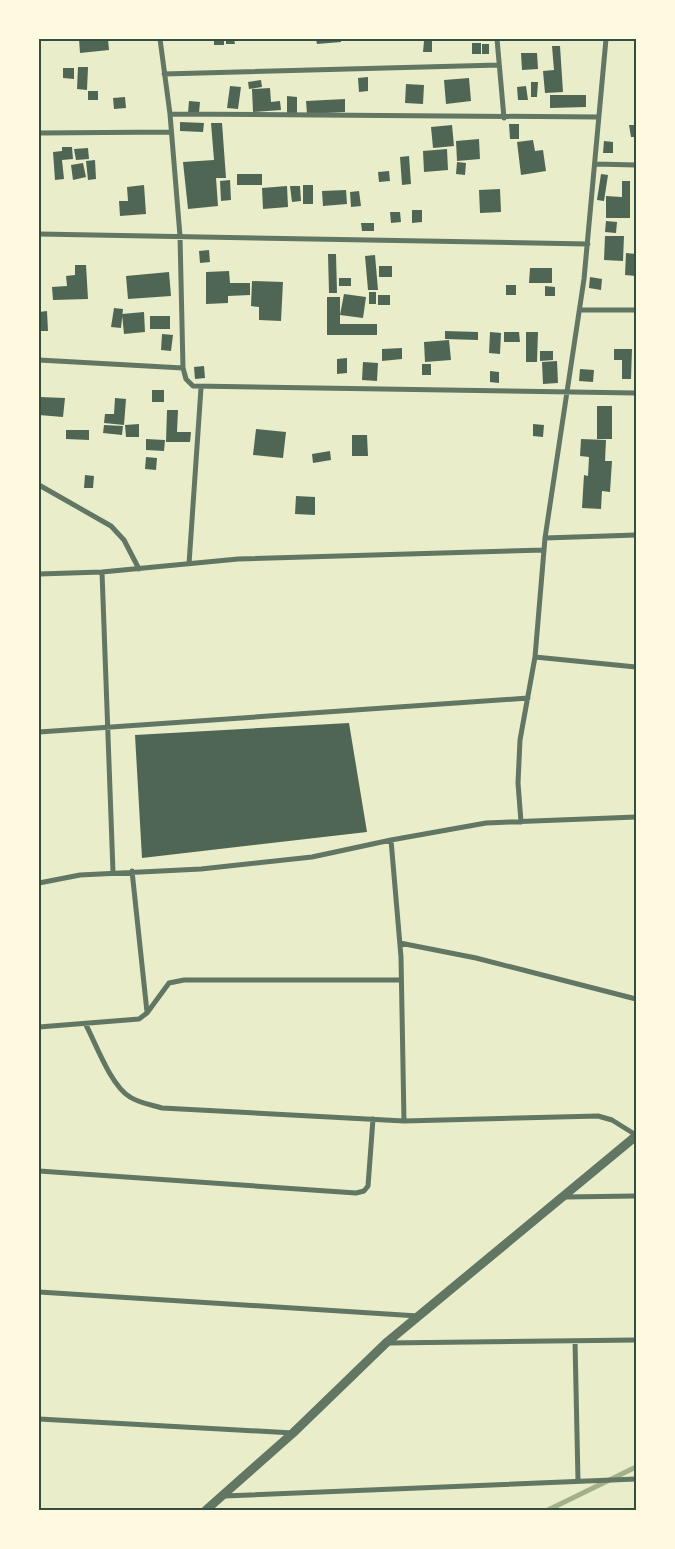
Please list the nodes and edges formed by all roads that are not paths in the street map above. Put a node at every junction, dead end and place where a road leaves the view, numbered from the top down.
1 (160, 39) edge
2 (496, 39) edge
3 (606, 39) edge
4 (499, 65) junction
5 (164, 74) junction
6 (170, 114) junction
7 (599, 117) junction
8 (504, 118) junction
9 (170, 132) junction
10 (39, 133) edge
11 (595, 164) junction
12 (636, 165) edge
13 (39, 234) edge
14 (180, 236) junction
15 (588, 244) junction
16 (580, 310) junction
17 (636, 310) edge
18 (39, 360) edge
19 (182, 368) junction
20 (201, 388) junction
21 (568, 394) junction
22 (636, 394) edge
23 (39, 486) edge
24 (636, 535) edge
25 (545, 538) junction
26 (544, 550) junction
27 (189, 564) junction
28 (139, 568) junction
29 (102, 572) junction
30 (39, 574) edge
31 (535, 657) junction
32 (636, 667) edge
33 (528, 698) junction
34 (108, 727) junction
35 (39, 732) edge
36 (636, 818) edge
37 (521, 822) junction
38 (391, 840) junction
39 (132, 871) junction
40 (113, 872) junction
41 (39, 883) edge
42 (400, 943) junction
43 (401, 980) junction
44 (636, 999) edge
45 (147, 1013) junction
46 (86, 1024) junction
47 (39, 1027) edge
48 (373, 1119) junction
49 (404, 1121) junction
50 (636, 1136) edge
51 (39, 1171) edge
52 (636, 1196) edge
53 (562, 1197) junction
54 (39, 1292) edge
55 (419, 1316) junction
56 (636, 1340) edge
57 (575, 1341) junction
58 (386, 1343) junction
59 (39, 1419) edge
60 (293, 1433) junction
61 (636, 1479) edge
62 (578, 1482) junction
63 (224, 1496) junction
64 (206, 1510) edge

1 - 5 street
2 - 4 street
3 - 7 street
4 - 5 street
4 - 8 street
5 - 6 street
6 - 8 street
6 - 9 street
7 - 8 street
7 - 11 street
9 - 10 street
9 - 14 street
11 - 12 street
11 - 15 street
13 - 14 street
14 - 15 street
14 - 19 street
15 - 16 street
16 - 17 street
16 - 21 street
18 - 19 street
19 - 20 street
20 - 21 street
20 - 27 street
21 - 22 street
21 - 25 street
23 - 28 street
24 - 25 street
25 - 26 street
26 - 27 street
26 - 31 street
27 - 28 street
28 - 29 street
29 - 30 street
29 - 34 street
31 - 32 street
31 - 33 street
33 - 34 street
33 - 37 street
34 - 35 street
34 - 40 street
36 - 37 street
37 - 38 street
38 - 39 street
38 - 42 street
39 - 40 street
39 - 45 street
40 - 41 street
42 - 43 street
42 - 44 street
43 - 45 street
43 - 49 street
45 - 46 street
46 - 47 street
46 - 48 street
48 - 49 street
48 - 51 street
49 - 50 street
50 - 53 street
52 - 53 street
53 - 55 street
54 - 55 street
55 - 58 street
56 - 57 street
57 - 58 street
57 - 62 street
58 - 60 street
59 - 60 street
60 - 63 street
61 - 62 street
62 - 63 street
63 - 64 street

